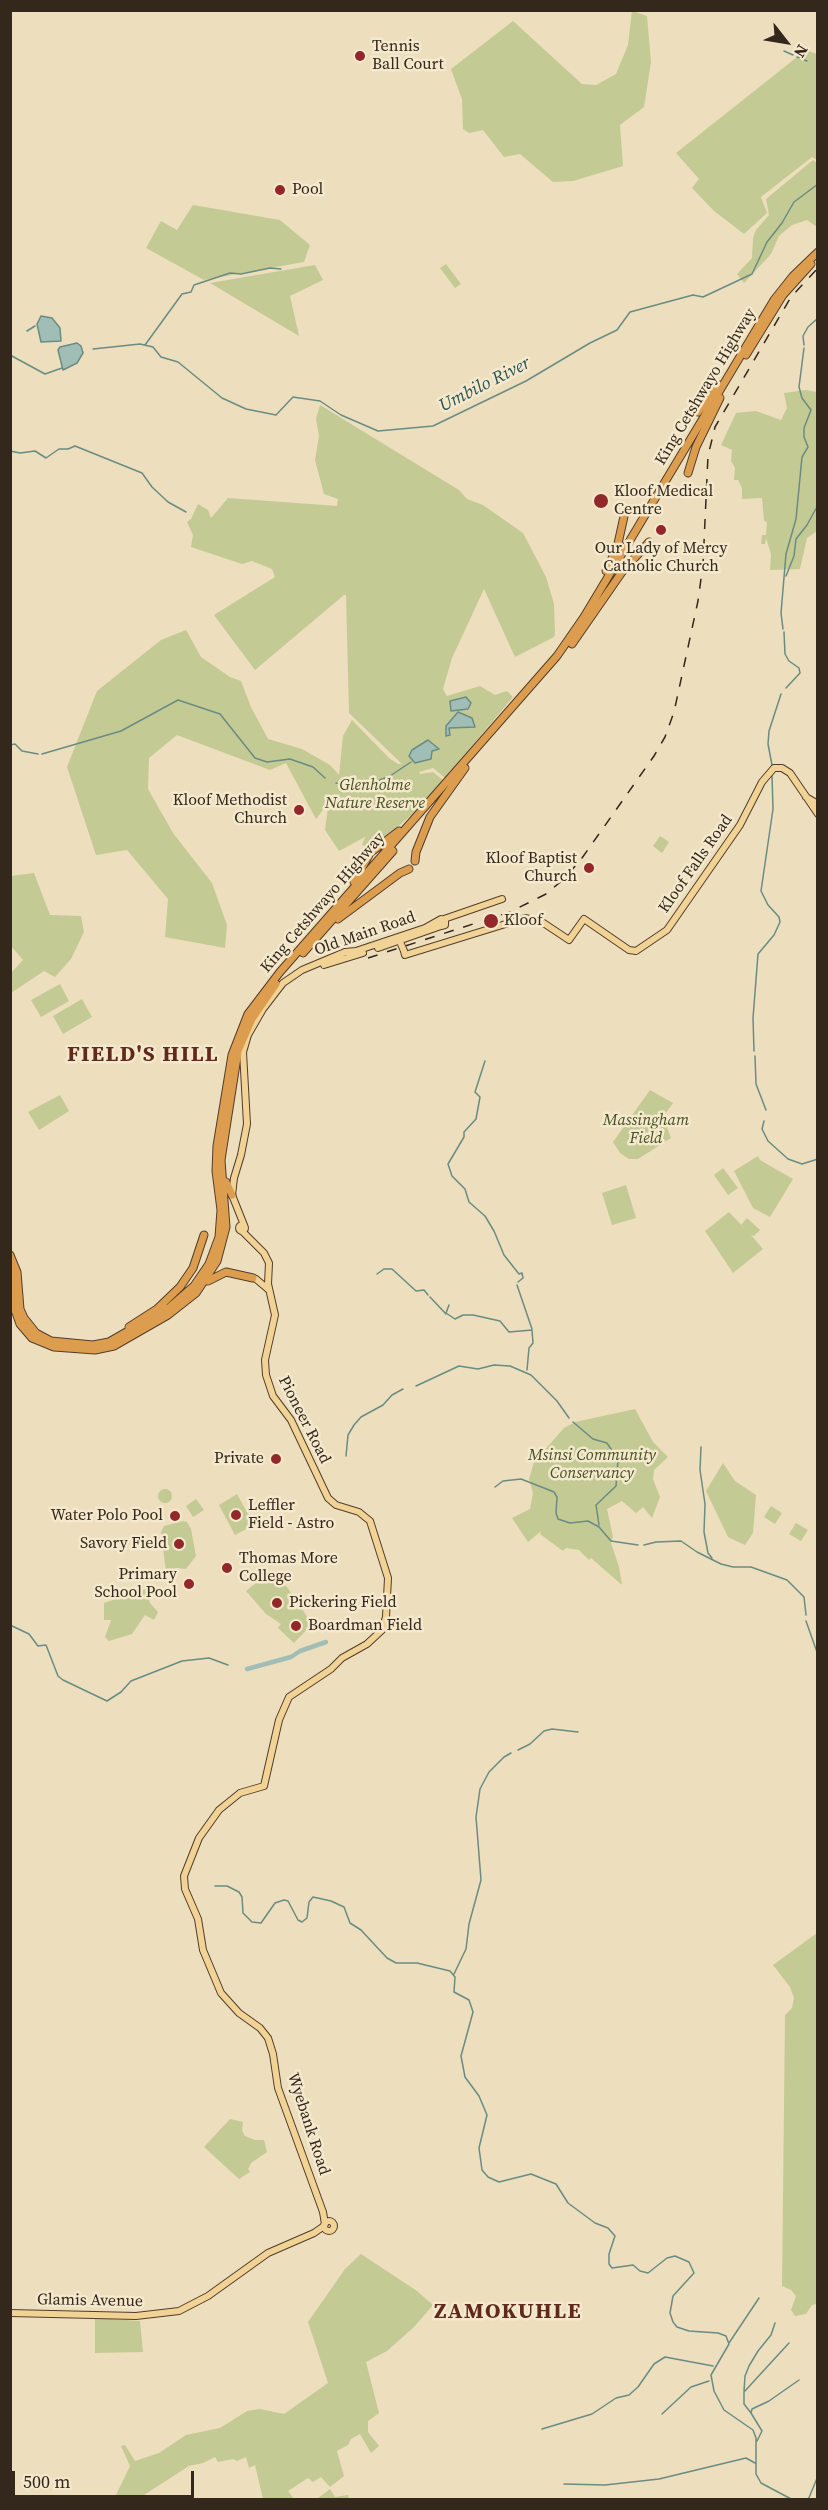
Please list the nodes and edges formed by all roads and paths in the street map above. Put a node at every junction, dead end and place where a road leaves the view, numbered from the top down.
1 (818, 252) edge
2 (818, 258) edge
3 (747, 345) junction
4 (720, 398) junction
5 (698, 412) dead end
6 (688, 473) dead end
7 (625, 512) dead end
8 (649, 542) dead end
9 (593, 601) junction
10 (572, 644) junction
11 (465, 768) junction
12 (805, 797) junction
13 (431, 800) junction
14 (818, 804) edge
15 (818, 814) edge
16 (415, 861) dead end
17 (410, 868) dead end
18 (503, 901) dead end
19 (330, 915) junction
20 (442, 922) junction
21 (322, 932) junction
22 (403, 946) junction
23 (338, 957) junction
24 (223, 1141) junction
25 (223, 1162) junction
26 (234, 1178) junction
27 (225, 1179) junction
28 (232, 1195) junction
29 (226, 1227) junction
30 (204, 1235) dead end
31 (10, 1256) edge
32 (10, 1270) edge
33 (269, 1272) junction
34 (254, 1279) junction
35 (268, 1281) junction
36 (201, 1287) junction
37 (269, 1291) junction
38 (86, 1344) junction
39 (265, 1784) joint
40 (326, 2225) joint
41 (10, 2312) edge

1 - 3 highway, King Cetshwayo Highway
2 - 4 highway, King Cetshwayo Highway
3 - 5 highway
3 - 9 highway, King Cetshwayo Highway
4 - 6 highway
4 - 10 highway, King Cetshwayo Highway
7 - 9 highway
8 - 10 highway
9 - 13 highway, King Cetshwayo Highway
10 - 11 highway, King Cetshwayo Highway
11 - 16 highway
11 - 21 highway, King Cetshwayo Highway
12 - 14 main road, Kloof Falls Road
12 - 15 main road, Kloof Falls Road
12 - 22 main road, Kloof Falls Road
13 - 19 highway, King Cetshwayo Highway
13 - 19 highway
17 - 21 highway
18 - 20 main road, Old Main Road
19 - 38 highway, King Cetshwayo Highway
20 - 22 main road, Old Main Road
20 - 23 main road, Old Main Road
21 - 24 highway, King Cetshwayo Highway
22 - 23 main road, Old Main Road
23 - 26 main road, Old Main Road
24 - 25 highway, King Cetshwayo Highway
24 - 29 highway, King Cetshwayo Highway
25 - 27 highway
25 - 29 highway, King Cetshwayo Highway
26 - 27 highway
26 - 28 main road, Old Main Road
27 - 28 highway
28 - 33 main road, Old Main Road
29 - 36 highway, King Cetshwayo Highway
30 - 38 highway
31 - 38 highway, King Cetshwayo Highway
32 - 36 highway, King Cetshwayo Highway
33 - 34 main road
33 - 35 main road, Pioneer Road
34 - 35 main road
34 - 36 highway
34 - 37 main road
35 - 37 main road, Pioneer Road
37 - 39 main road, Pioneer Road
39 - 40 main road, Wyebank Road
40 - 41 main road, Glamis Avenue

